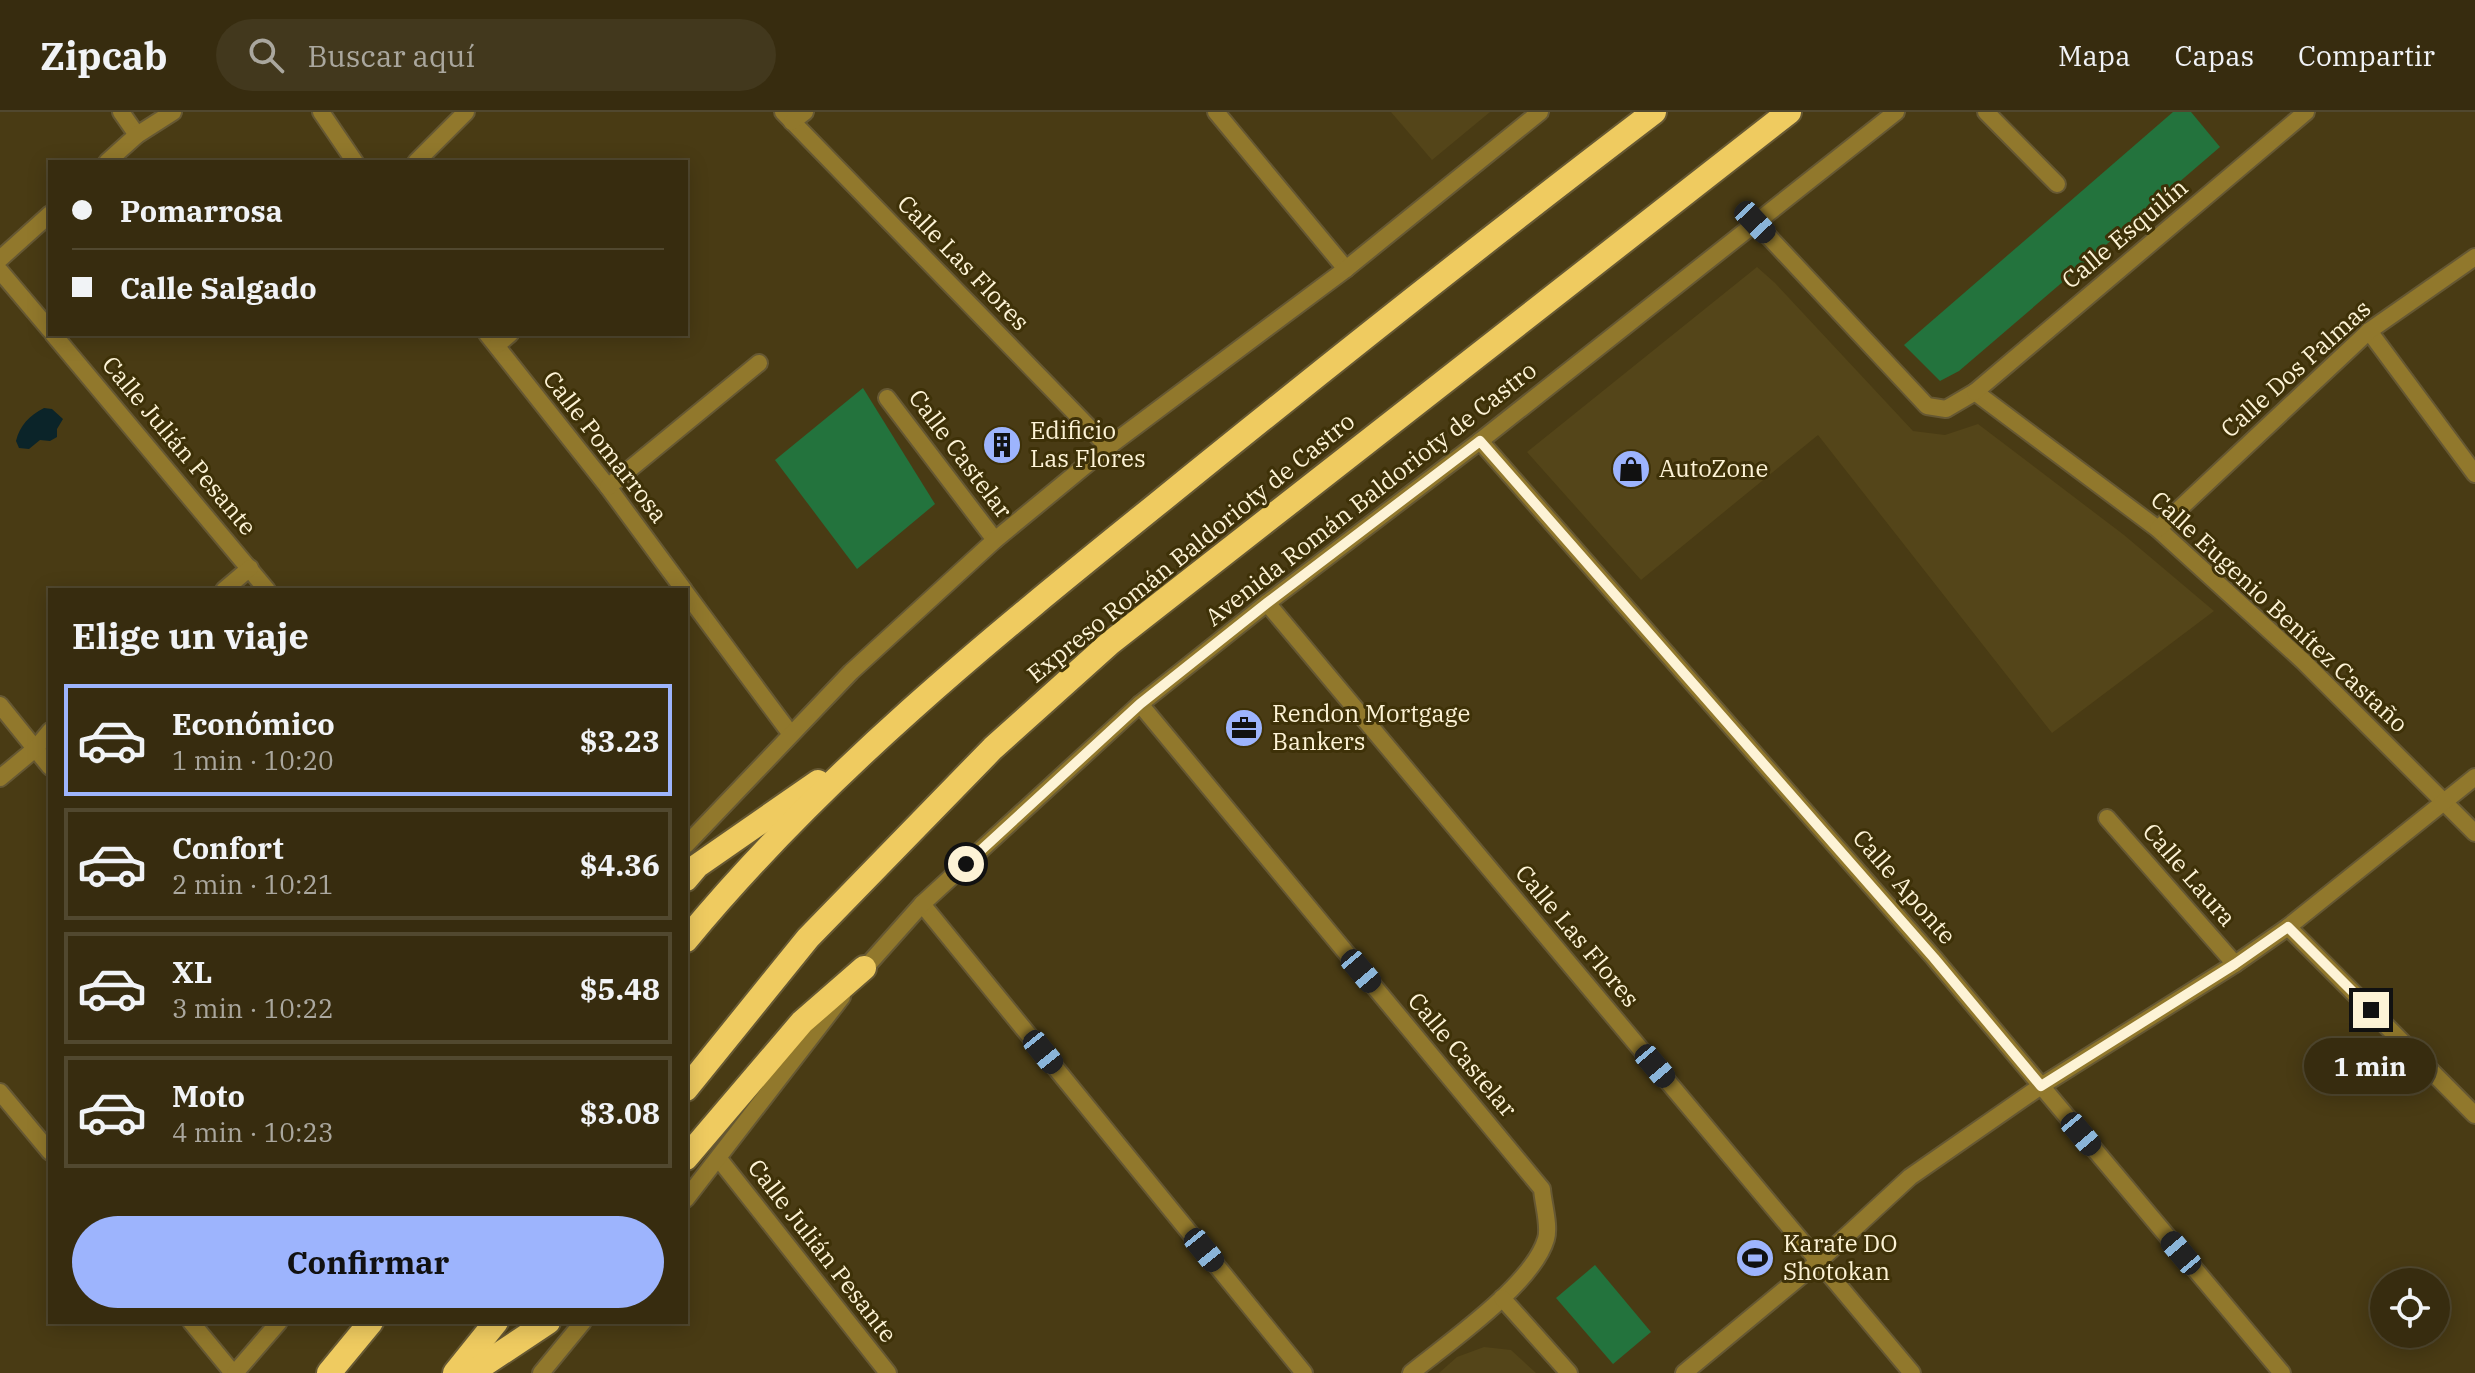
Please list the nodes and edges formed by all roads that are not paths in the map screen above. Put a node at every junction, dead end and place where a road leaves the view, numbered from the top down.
1 (121, 112) edge
2 (173, 112) edge
3 (321, 112) edge
4 (466, 112) edge
5 (1216, 112) edge
6 (1540, 112) edge
7 (1646, 112) edge
8 (1654, 112) edge
9 (1789, 112) edge
10 (1896, 112) edge
11 (1986, 112) edge
12 (2306, 112) edge
13 (793, 115) edge
14 (137, 135) junction
15 (1615, 142) junction
16 (109, 160) edge
17 (354, 160) edge
18 (418, 160) edge
19 (2057, 184) dead end
20 (48, 216) edge
21 (1755, 222) junction
22 (2475, 257) edge
23 (0, 259) edge
24 (1346, 269) junction
25 (0, 271) edge
26 (48, 327) edge
27 (2369, 331) junction
28 (55, 336) edge
29 (498, 338) edge
30 (759, 363) dead end
31 (1975, 392) junction
32 (887, 398) dead end
33 (1480, 441) junction
34 (1108, 447) junction
35 (2475, 474) edge
36 (608, 487) junction
37 (2158, 529) junction
38 (995, 540) junction
39 (250, 568) junction
40 (226, 588) edge
41 (265, 588) edge
42 (682, 588) edge
43 (688, 596) edge
44 (1267, 603) junction
45 (1140, 704) junction
46 (0, 705) edge
47 (48, 733) edge
48 (790, 733) junction
49 (873, 744) junction
50 (35, 749) junction
51 (48, 765) edge
52 (2475, 777) edge
53 (0, 778) edge
54 (2445, 802) junction
55 (2107, 818) dead end
56 (2475, 833) edge
57 (688, 843) edge
58 (688, 877) edge
59 (922, 904) junction
60 (2288, 927) junction
61 (688, 938) edge
62 (2235, 964) junction
63 (864, 968) junction
64 (2041, 1086) junction
65 (688, 1087) edge
66 (0, 1092) edge
67 (2475, 1115) edge
68 (48, 1150) edge
69 (688, 1156) edge
70 (719, 1159) junction
71 (688, 1197) edge
72 (1818, 1262) junction
73 (1502, 1298) junction
74 (193, 1324) edge
75 (277, 1324) edge
76 (369, 1324) edge
77 (494, 1324) edge
78 (545, 1324) edge
79 (581, 1324) edge
80 (234, 1373) edge
81 (329, 1373) edge
82 (455, 1373) edge
83 (471, 1373) edge
84 (541, 1373) edge
85 (888, 1373) edge
86 (1304, 1373) edge
87 (1411, 1373) edge
88 (1569, 1373) edge
89 (1684, 1373) edge
90 (1912, 1373) edge
91 (2282, 1373) edge

1 - 14 street
2 - 14 street
3 - 17 street
4 - 18 street
5 - 24 street
6 - 24 street
7 - 15 highway
8 - 15 highway
9 - 65 highway, Expreso Román Baldorioty de Castro
10 - 21 street, Avenida Román Baldorioty de Castro
11 - 19 street
12 - 31 street, Calle Esquilín
13 - 34 street, Calle Las Flores
14 - 16 street
15 - 49 highway
20 - 23 street
21 - 31 street
21 - 33 street, Avenida Román Baldorioty de Castro
22 - 27 street, Calle Dos Palmas
24 - 34 street
25 - 26 street, Calle Julián Pesante
27 - 35 street
27 - 37 street, Calle Dos Palmas
28 - 39 street, Calle Julián Pesante
29 - 36 street, Calle Pomarrosa
30 - 36 street
31 - 37 street, Calle Eugenio Benítez Castaño
32 - 38 street, Calle Castelar
33 - 44 street, Avenida Román Baldorioty de Castro
33 - 64 street, Calle Aponte
34 - 38 street
36 - 42 street, Calle Pomarrosa
37 - 54 street, Calle Eugenio Benítez Castaño
38 - 48 street
39 - 40 street
39 - 41 street, Calle Julián Pesante
43 - 48 street, Calle Pomarrosa
44 - 45 street, Avenida Román Baldorioty de Castro
44 - 72 street, Calle Las Flores
45 - 59 street, Avenida Román Baldorioty de Castro
45 - 73 street, Calle Castelar
46 - 50 street
47 - 50 street
48 - 57 street
49 - 58 highway
49 - 61 highway
50 - 51 street
50 - 53 street
52 - 54 street
54 - 56 street, Calle Eugenio Benítez Castaño
54 - 60 street
55 - 62 street, Calle Laura
59 - 63 street, Avenida Román Baldorioty de Castro
59 - 86 street
60 - 62 street
60 - 67 street
62 - 64 street
63 - 69 highway
63 - 70 street, Avenida Román Baldorioty de Castro
64 - 72 street
64 - 91 street, Calle Aponte
66 - 68 street
70 - 71 street, Avenida Román Baldorioty de Castro
70 - 85 street, Calle Julián Pesante
72 - 89 street
72 - 90 street, Calle Las Flores
73 - 87 street, Calle Castelar
73 - 88 street
74 - 80 street
75 - 80 street
76 - 81 highway
77 - 82 highway
78 - 83 highway
79 - 84 street

